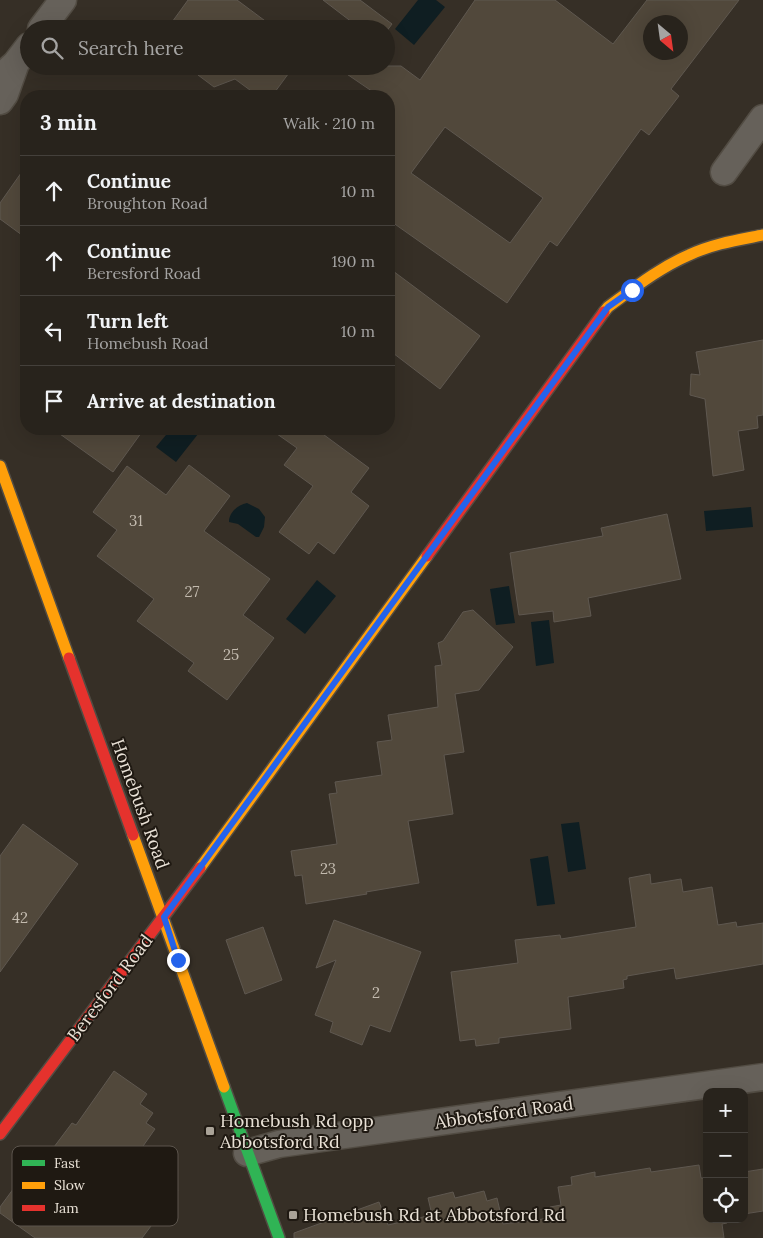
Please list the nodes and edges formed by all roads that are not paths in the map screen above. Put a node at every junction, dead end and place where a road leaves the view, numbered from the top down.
1 (63, 0) edge
2 (48, 20) edge
3 (15, 62) edge
4 (0, 101) edge
5 (763, 118) edge
6 (724, 172) dead end
7 (763, 235) edge
8 (0, 466) edge
9 (164, 917) junction
10 (763, 1077) edge
11 (0, 1134) edge
12 (247, 1153) junction
13 (279, 1238) edge

1 - 2 street
3 - 4 street
5 - 6 street
7 - 9 main road, Beresford Road
8 - 9 main road, Homebush Road
9 - 11 main road, Beresford Road
9 - 12 main road, Homebush Road
10 - 12 street, Abbotsford Road
12 - 13 main road, Homebush Road

